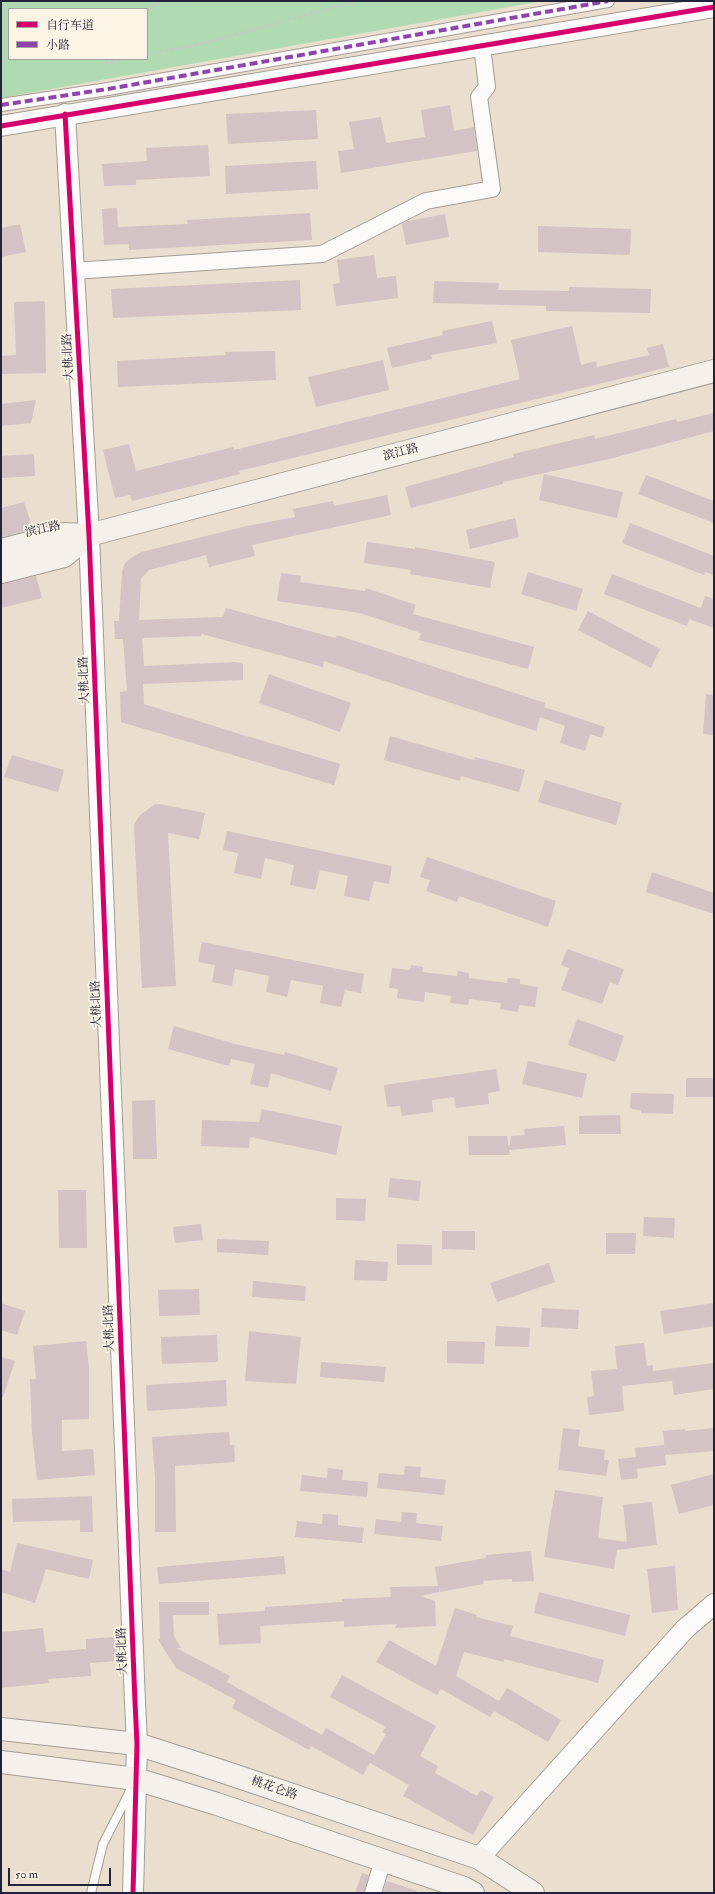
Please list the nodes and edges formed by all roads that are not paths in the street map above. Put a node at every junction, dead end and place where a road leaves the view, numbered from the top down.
1 (608, 1) edge
2 (714, 7) edge
3 (482, 46) junction
4 (1, 105) edge
5 (65, 114) junction
6 (1, 126) edge
7 (74, 271) junction
8 (714, 371) edge
9 (89, 535) junction
10 (1, 550) edge
11 (1, 572) edge
12 (714, 1604) edge
13 (1, 1729) edge
14 (136, 1744) junction
15 (1, 1762) edge
16 (136, 1779) junction
17 (479, 1858) junction
18 (383, 1860) junction
19 (91, 1893) edge
20 (133, 1893) edge
21 (373, 1893) edge
22 (473, 1893) edge
23 (534, 1893) edge

1 - 4 street
2 - 3 street
3 - 5 street
3 - 7 street
5 - 6 street
5 - 7 street, 大桃北路
7 - 9 street, 大桃北路
8 - 9 main road, 滨江路
9 - 10 main road, 滨江路
9 - 11 main road, 滨江路
9 - 14 street, 大桃北路
12 - 17 street
13 - 14 main road, 桃花仑路
14 - 16 street, 大桃北路
14 - 17 main road, 桃花仑路
15 - 16 main road
16 - 18 main road
16 - 19 lane
16 - 20 street, 大桃北路
17 - 23 main road, 桃花仑路
18 - 21 street
18 - 22 main road

